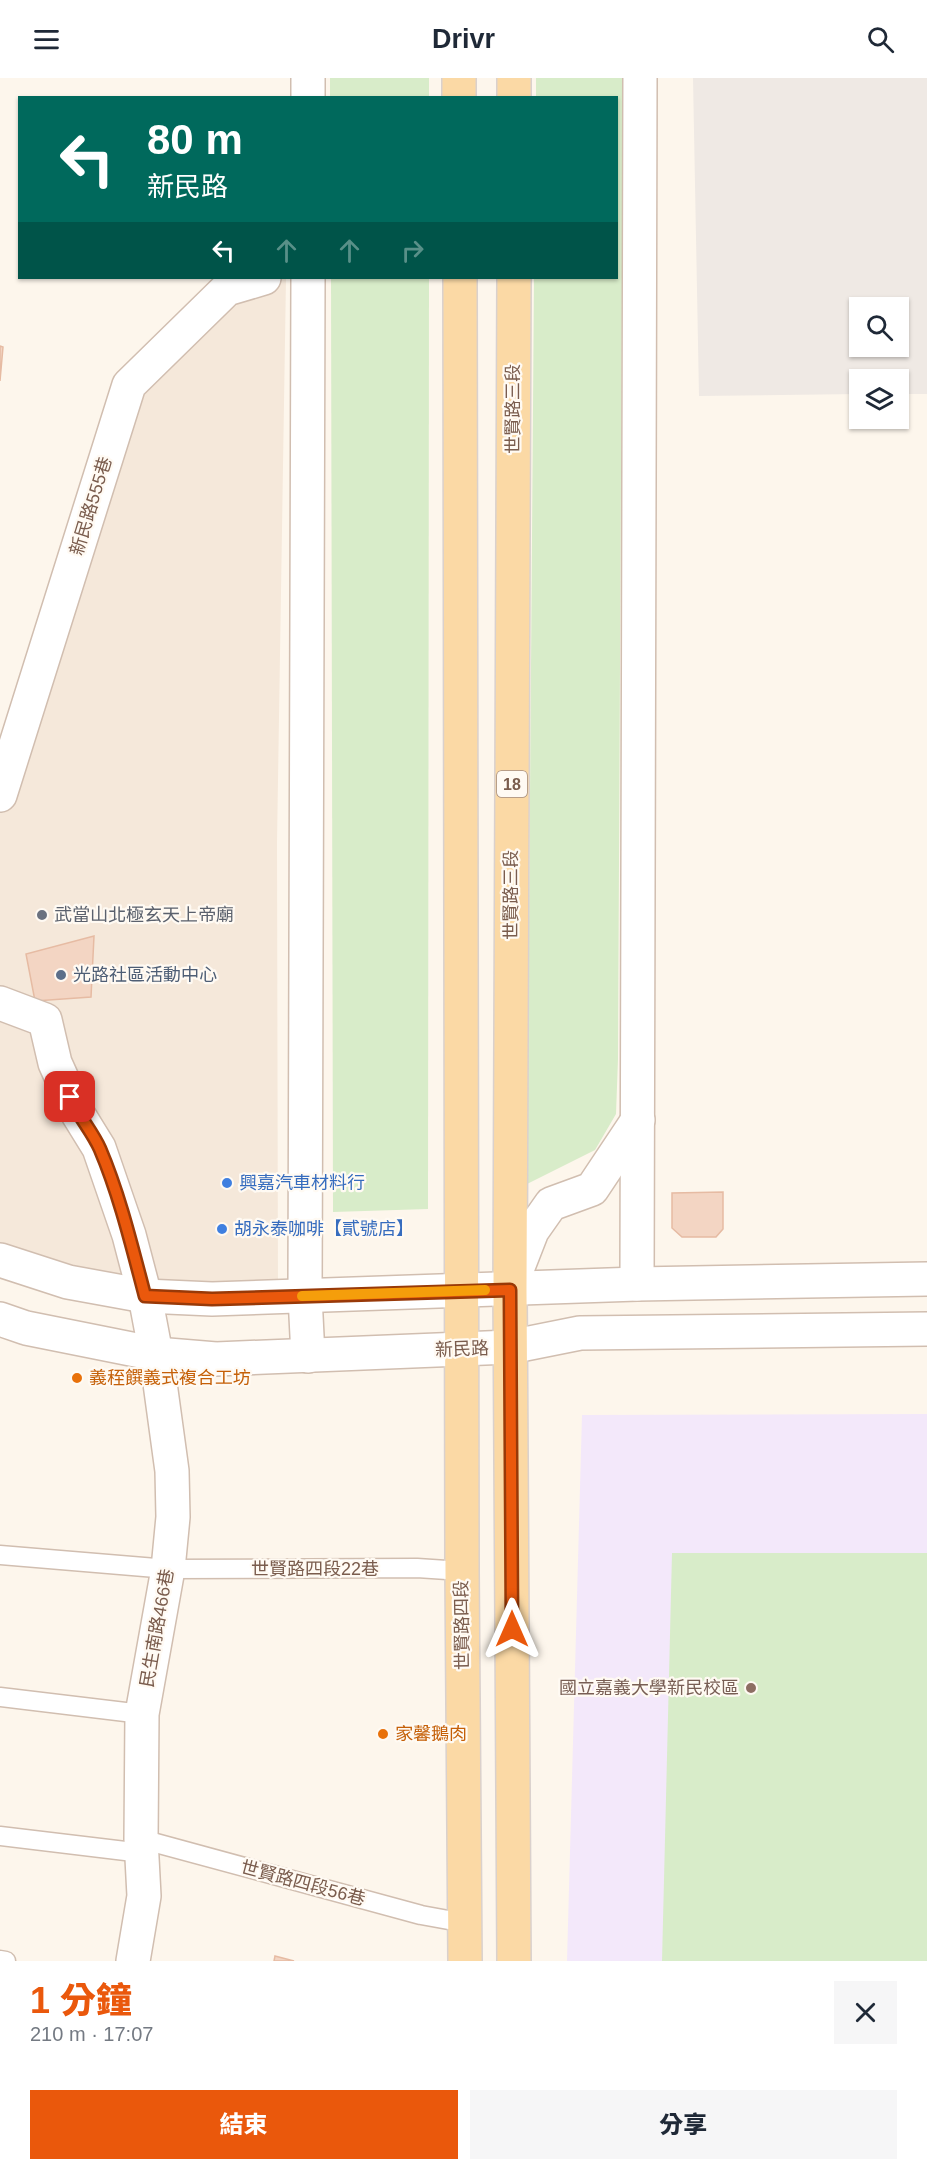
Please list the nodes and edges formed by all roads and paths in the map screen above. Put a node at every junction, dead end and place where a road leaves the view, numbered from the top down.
1 (308, 78) edge
2 (459, 78) edge
3 (514, 78) edge
4 (640, 78) edge
5 (308, 96) edge
6 (459, 96) edge
7 (514, 96) edge
8 (261, 279) edge
9 (308, 279) edge
10 (460, 279) edge
11 (514, 279) edge
12 (0, 795) edge
13 (0, 1003) edge
14 (638, 1120) junction
15 (0, 1260) edge
16 (927, 1279) edge
17 (637, 1284) junction
18 (461, 1290) junction
19 (510, 1290) junction
20 (145, 1296) junction
21 (305, 1296) junction
22 (0, 1319) edge
23 (927, 1329) edge
24 (510, 1347) junction
25 (461, 1348) junction
26 (156, 1354) junction
27 (308, 1356) junction
28 (0, 1555) edge
29 (168, 1569) junction
30 (462, 1571) junction
31 (0, 1696) edge
32 (142, 1714) junction
33 (0, 1836) edge
34 (141, 1846) junction
35 (465, 1923) junction
36 (0, 1960) edge
37 (6, 1961) edge
38 (133, 1961) edge
39 (465, 1961) edge
40 (514, 1961) edge

1 - 5 street
2 - 6 main road
3 - 7 main road
4 - 14 street
8 - 12 street, 新民路555巷
9 - 21 street
10 - 18 main road
11 - 19 main road, 世賢路三段 / 18
13 - 20 street, 民生南路466巷
14 - 17 street
14 - 19 street
15 - 20 street
16 - 17 street
17 - 19 street
18 - 19 street
18 - 21 street
18 - 25 main road, 世賢路四段
19 - 24 main road, 18
20 - 21 street
20 - 26 street, 民生南路466巷
21 - 27 street
22 - 26 street, 新民路
23 - 24 street, 新民路
24 - 25 street, 新民路
24 - 40 main road, 18
25 - 27 street, 新民路
25 - 30 main road, 世賢路四段
26 - 27 street, 新民路
26 - 29 street, 民生南路466巷
28 - 29 lane, 世賢路四段22巷
29 - 30 lane, 世賢路四段22巷
29 - 32 street, 民生南路466巷
30 - 35 main road, 世賢路四段
31 - 32 lane
32 - 34 street, 民生南路466巷
33 - 34 lane, 世賢路四段56巷
34 - 35 lane, 世賢路四段56巷
34 - 38 street, 民生南路466巷
35 - 39 main road, 世賢路四段
36 - 37 lane

